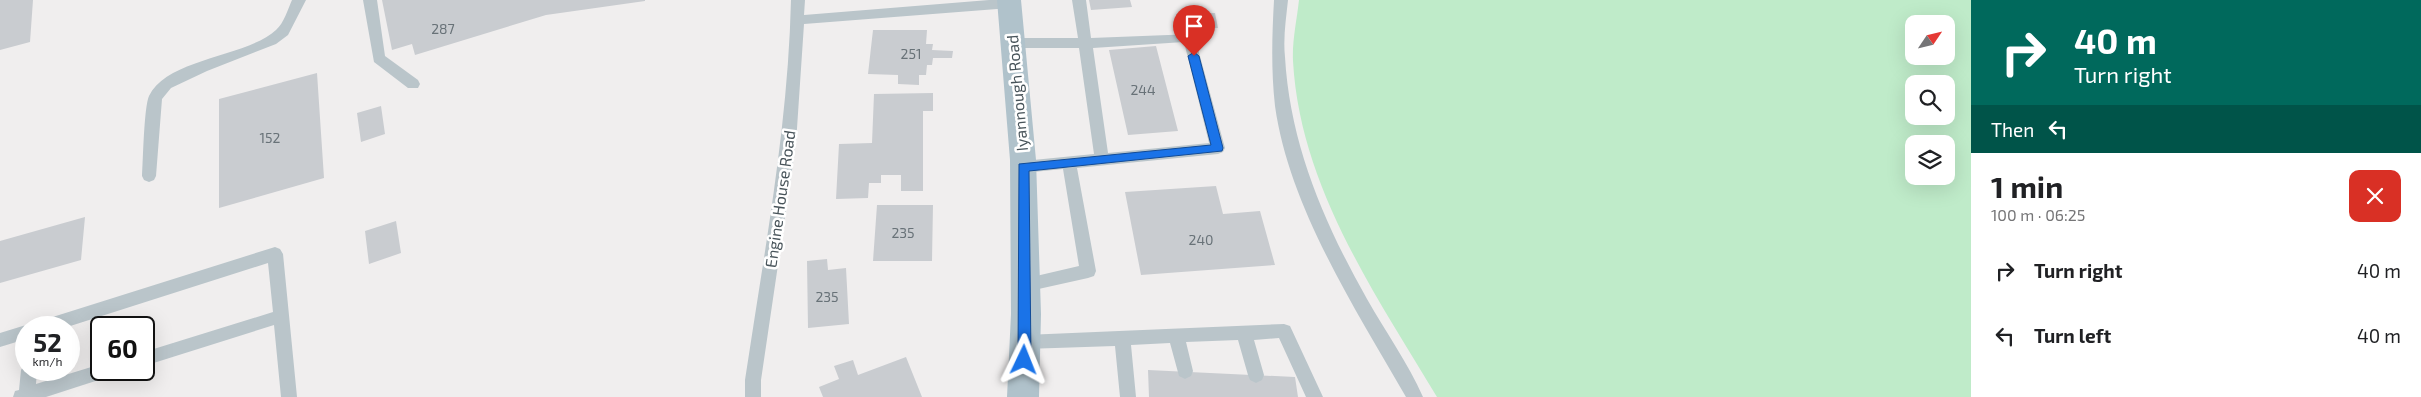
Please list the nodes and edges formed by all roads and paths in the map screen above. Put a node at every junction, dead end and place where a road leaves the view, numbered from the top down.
1 (299, 0) edge
2 (370, 0) edge
3 (798, 0) edge
4 (1079, 0) edge
5 (1281, 0) edge
6 (1010, 1) edge
7 (798, 20) junction
8 (1013, 43) junction
9 (1085, 44) junction
10 (413, 84) dead end
11 (1102, 160) junction
12 (1069, 163) junction
13 (1023, 167) junction
14 (149, 176) dead end
15 (1025, 285) junction
16 (78, 316) edge
17 (281, 316) junction
18 (1244, 333) junction
19 (15, 335) edge
20 (1176, 336) junction
21 (1122, 338) junction
22 (0, 340) edge
23 (1025, 342) junction
24 (155, 356) edge
25 (1185, 372) dead end
26 (1256, 375) dead end
27 (90, 376) edge
28 (27, 381) edge
29 (25, 396) edge
30 (289, 397) edge
31 (753, 397) edge
32 (1023, 397) edge
33 (1128, 397) edge
34 (1315, 397) edge
35 (1415, 397) edge

1 - 14 lane
2 - 10 lane
3 - 7 lane, Engine House Road
4 - 9 lane
5 - 35 lane
6 - 7 lane
6 - 8 main road, Iyannough Road
7 - 31 lane, Engine House Road
8 - 9 lane
8 - 13 main road, Iyannough Road
9 - 11 lane
9 - 11 lane
11 - 12 lane
12 - 13 lane
12 - 15 lane
13 - 15 main road, Iyannough Road
15 - 23 main road, Iyannough Road
16 - 17 lane
17 - 24 lane
17 - 30 lane
18 - 20 lane
18 - 26 lane
18 - 34 lane
19 - 22 lane
20 - 21 lane
20 - 25 lane
21 - 23 lane
21 - 33 lane
23 - 32 main road, Iyannough Road
27 - 29 lane
28 - 29 lane

